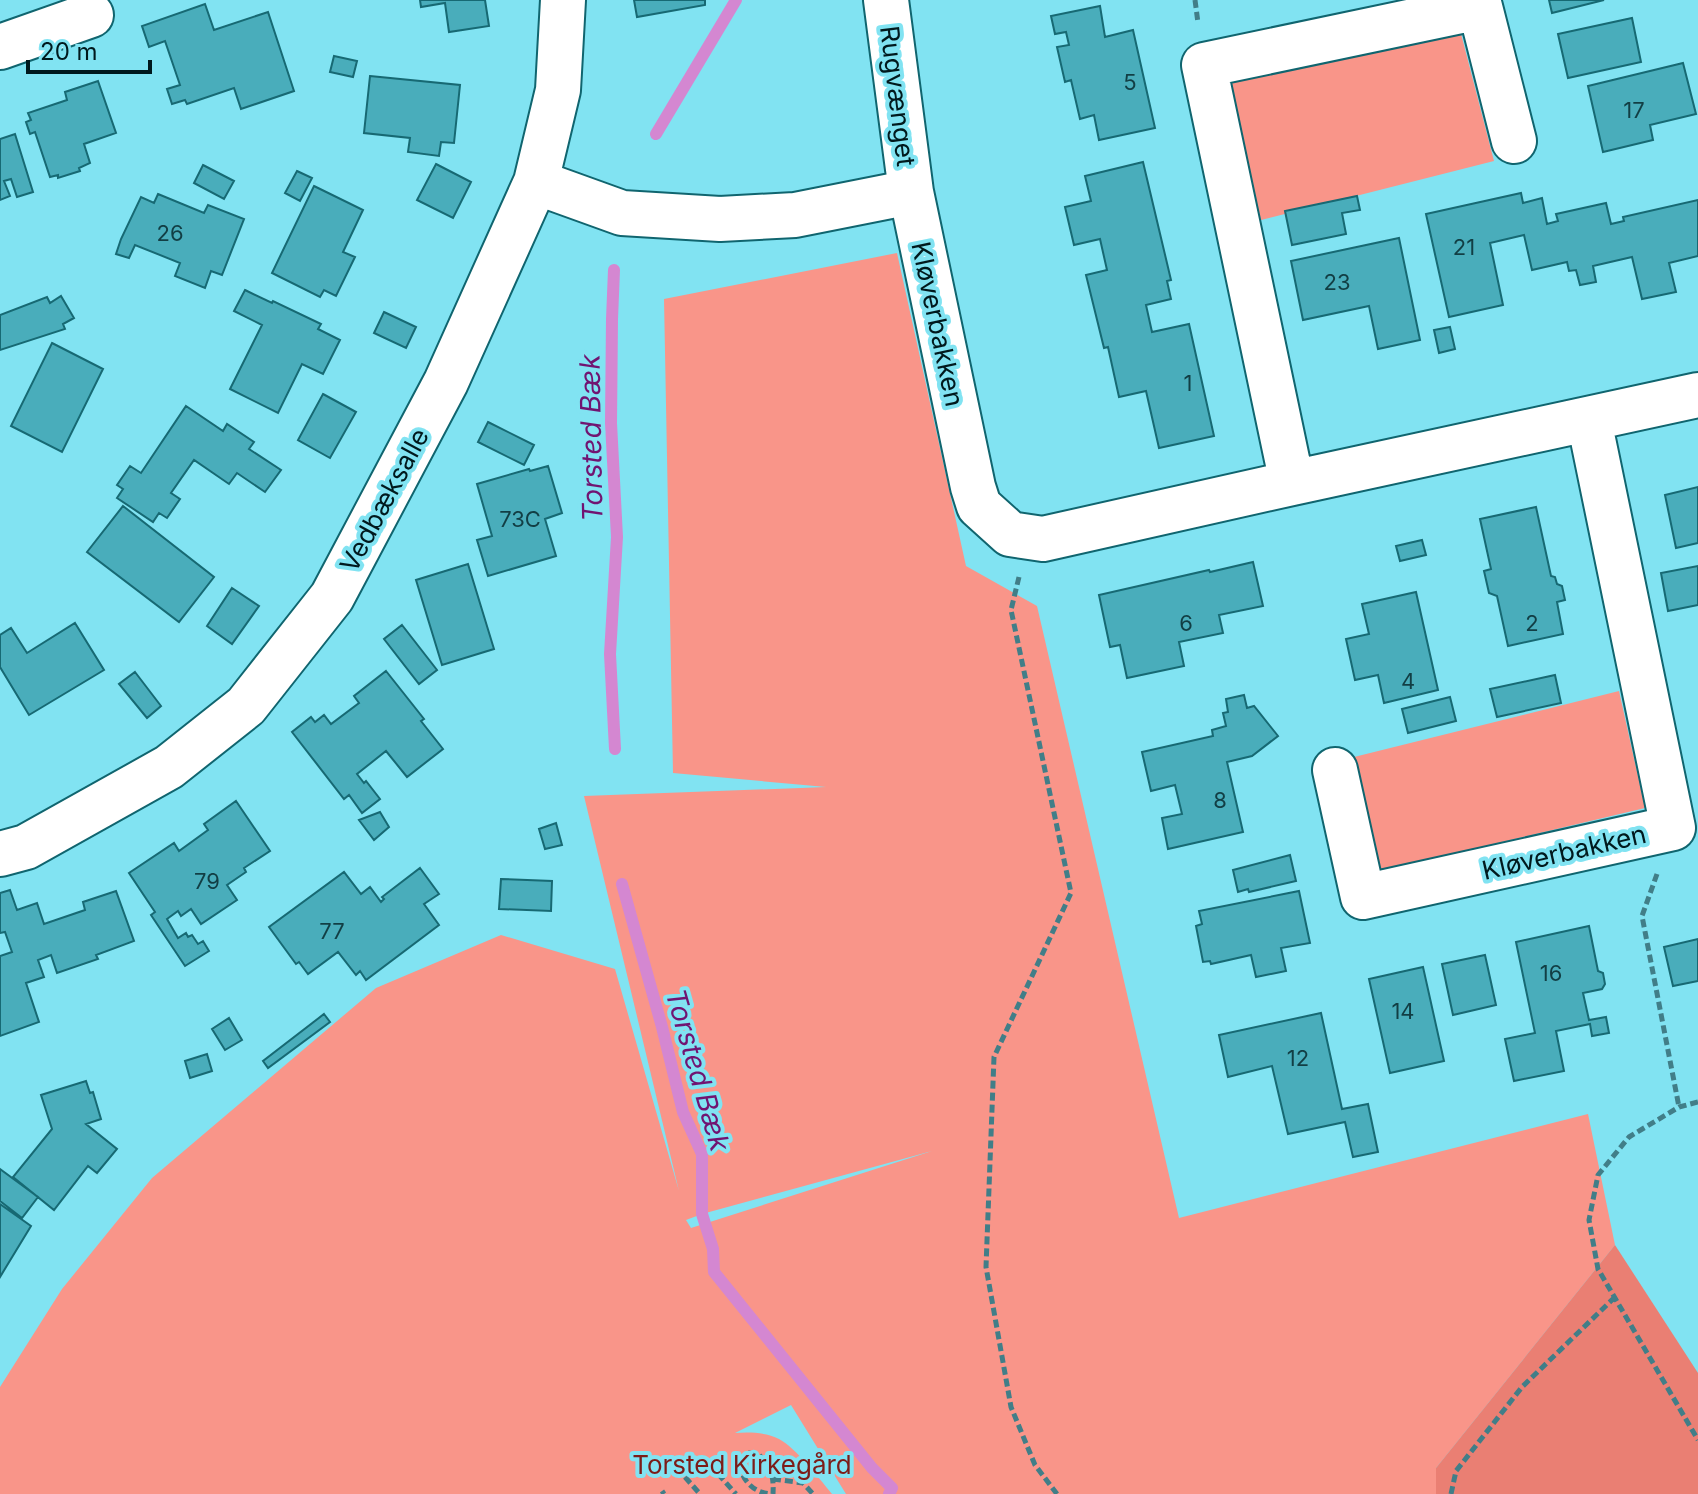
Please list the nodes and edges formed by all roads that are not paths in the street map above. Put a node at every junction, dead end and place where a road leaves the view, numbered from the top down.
1 (563, 0) edge
2 (886, 0) edge
3 (91, 15) dead end
4 (0, 47) edge
5 (1514, 141) dead end
6 (536, 182) junction
7 (911, 192) junction
8 (1698, 395) edge
9 (1589, 420) junction
10 (1292, 483) junction
11 (1335, 770) dead end
12 (0, 854) edge

1 - 6 street, Vedbæksalle
2 - 7 street, Rugvænget
3 - 4 street
5 - 10 street
6 - 7 street
6 - 12 street, Vedbæksalle
7 - 10 street, Kløverbakken
8 - 9 street
9 - 10 street
9 - 11 street, Kløverbakken

